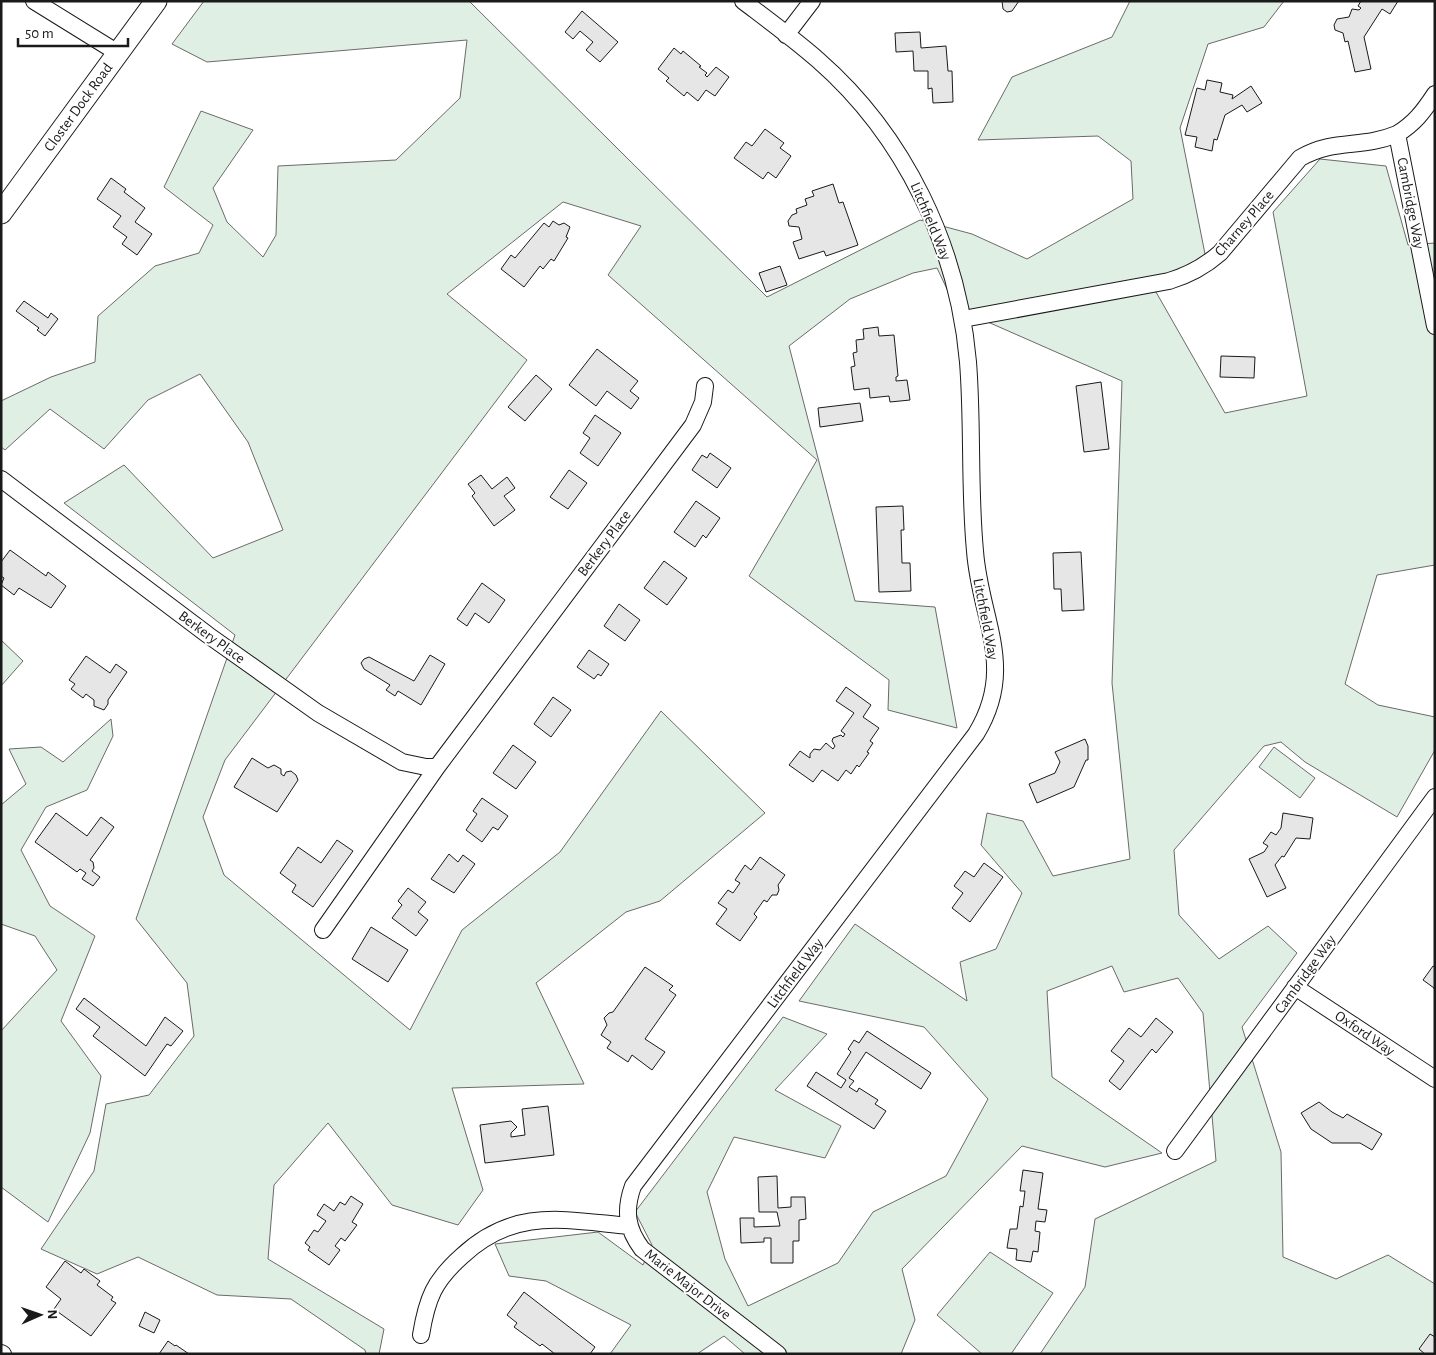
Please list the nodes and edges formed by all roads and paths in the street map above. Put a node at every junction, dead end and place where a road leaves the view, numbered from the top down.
1 (34, 1) edge
2 (156, 1) edge
3 (743, 1) edge
4 (812, 1) edge
5 (786, 35) junction
6 (118, 53) junction
7 (1435, 94) edge
8 (1397, 134) junction
9 (1, 214) edge
10 (963, 319) junction
11 (1435, 326) edge
12 (705, 386) dead end
13 (1, 478) edge
14 (437, 767) junction
15 (1435, 797) edge
16 (323, 930) dead end
17 (1296, 987) junction
18 (1435, 1079) edge
19 (1175, 1151) dead end
20 (629, 1226) junction
21 (421, 1335) dead end
22 (778, 1354) edge

1 - 6 street
2 - 6 main road, Closter Dock Road
3 - 5 street, Litchfield Way
4 - 5 street
5 - 10 street, Litchfield Way
6 - 9 main road, Closter Dock Road
7 - 8 street
8 - 10 street, Charney Place
8 - 11 street, Cambridge Way
10 - 20 street, Litchfield Way
12 - 14 street, Berkery Place
13 - 14 street, Berkery Place
14 - 16 street, Berkery Place
15 - 17 street, Cambridge Way
17 - 18 street, Oxford Way
17 - 19 street, Cambridge Way
20 - 21 street
20 - 22 street, Marie Major Drive

